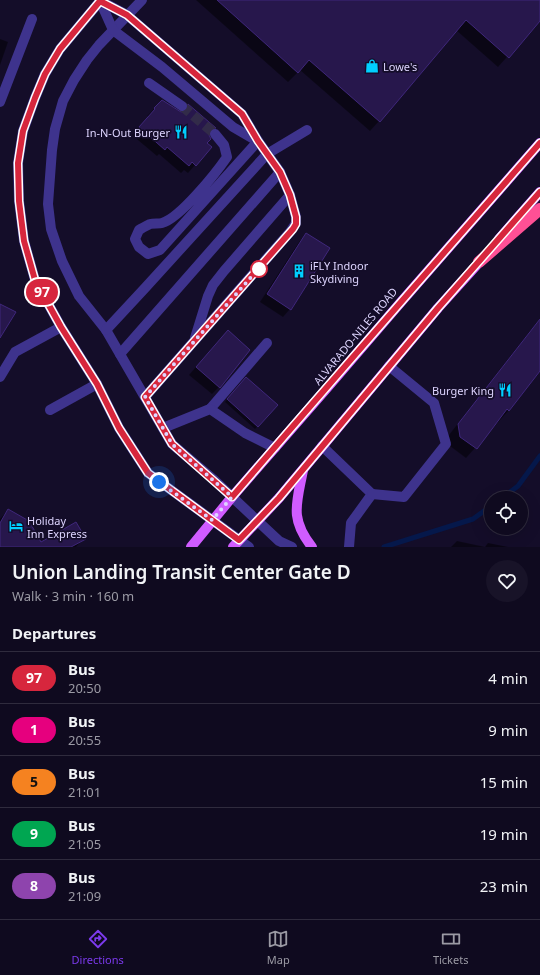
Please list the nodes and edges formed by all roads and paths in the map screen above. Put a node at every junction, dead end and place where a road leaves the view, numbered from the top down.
1 (100, 0) edge
2 (142, 0) edge
3 (127, 15) junction
4 (32, 20) dead end
5 (113, 30) junction
6 (149, 84) dead end
7 (0, 102) edge
8 (182, 106) tunnel mouth
9 (307, 130) dead end
10 (215, 134) tunnel mouth
11 (258, 141) junction
12 (540, 143) edge
13 (267, 154) junction
14 (280, 172) junction
15 (540, 192) edge
16 (290, 195) junction
17 (540, 210) edge
18 (479, 262) junction
19 (61, 327) junction
20 (106, 330) junction
21 (194, 343) junction
22 (268, 343) dead end
23 (120, 354) junction
24 (389, 366) junction
25 (0, 377) edge
26 (97, 384) junction
27 (145, 397) junction
28 (210, 409) junction
29 (50, 410) dead end
30 (163, 428) junction
31 (322, 446) junction
32 (275, 448) junction
33 (304, 468) junction
34 (372, 494) junction
35 (232, 497) junction
36 (212, 520) junction
37 (257, 521) junction
38 (236, 544) edge
39 (191, 547) edge
40 (249, 547) edge
41 (292, 547) edge
42 (312, 547) edge
43 (349, 547) edge

1 - 3 street
1 - 5 street
1 - 19 street
2 - 3 street
3 - 5 street
3 - 11 street
4 - 7 street
5 - 11 street
5 - 20 street
6 - 8 street
9 - 13 street
10 - 11 street
11 - 13 street
12 - 32 main road, ALVARADO-NILES ROAD
13 - 14 street
13 - 20 street
14 - 16 street
14 - 23 street
15 - 18 main road
16 - 21 street
16 - 21 street
17 - 18 highway
18 - 24 main road
19 - 25 street
19 - 26 street
20 - 23 street
21 - 27 street
22 - 28 street
23 - 27 street
24 - 31 main road
24 - 34 street
26 - 29 street
26 - 36 street
27 - 30 street
28 - 30 street
28 - 32 street
30 - 35 street
31 - 33 main road
31 - 34 street
32 - 35 main road, ALVARADO-NILES ROAD
33 - 37 main road
33 - 42 main road
34 - 43 street
35 - 36 main road, ALVARADO-NILES ROAD
35 - 37 street
36 - 38 street
36 - 39 main road, ALVARADO-NILES ROAD
37 - 38 main road
37 - 41 street
38 - 40 street

